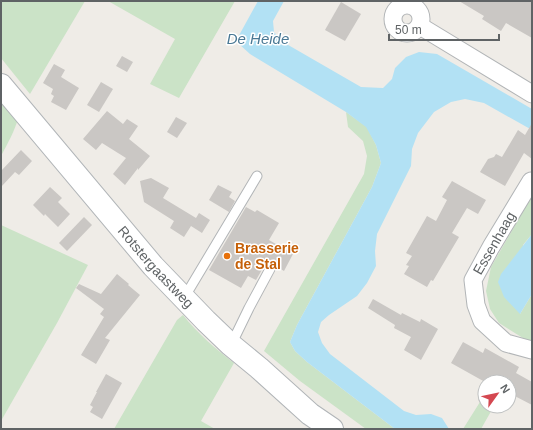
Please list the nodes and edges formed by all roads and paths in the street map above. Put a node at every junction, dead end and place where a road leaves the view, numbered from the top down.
1 (420, 26) dead end
2 (1, 85) edge
3 (532, 94) edge
4 (257, 176) dead end
5 (531, 181) dead end
6 (270, 269) dead end
7 (184, 298) junction
8 (231, 345) junction
9 (532, 350) edge
10 (332, 429) edge

1 - 3 street
2 - 7 street, Rotstergaastweg
4 - 7 lane
5 - 9 street, Essenhaag
6 - 8 lane
7 - 8 street, Rotstergaastweg
8 - 10 street, Rotstergaastweg

